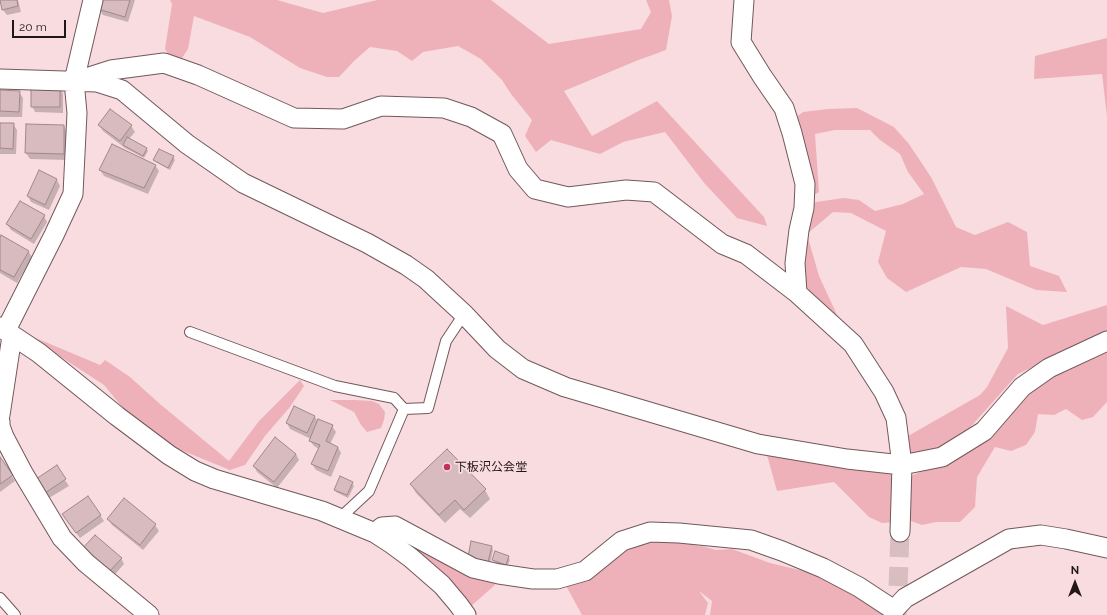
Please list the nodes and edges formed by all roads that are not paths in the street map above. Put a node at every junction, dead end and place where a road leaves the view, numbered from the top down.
1 (93, 0) edge
2 (744, 0) edge
3 (0, 79) edge
4 (74, 81) junction
5 (797, 293) junction
6 (464, 314) junction
7 (6, 331) edge
8 (190, 332) dead end
9 (1107, 341) edge
10 (404, 409) junction
11 (0, 415) edge
12 (0, 421) edge
13 (902, 465) junction
14 (340, 518) junction
15 (900, 532) tunnel mouth
16 (375, 533) junction
17 (1107, 548) edge
18 (0, 598) edge
19 (15, 615) edge
20 (149, 615) edge
21 (466, 615) edge

1 - 4 street
2 - 5 street
3 - 4 street
4 - 5 street
4 - 6 street
4 - 7 street
5 - 13 street
6 - 10 lane
6 - 13 street
7 - 11 street
7 - 14 street
8 - 10 lane
9 - 13 street
10 - 14 lane
12 - 20 street
13 - 15 street
14 - 16 street
16 - 17 street
16 - 21 street
18 - 19 lane

